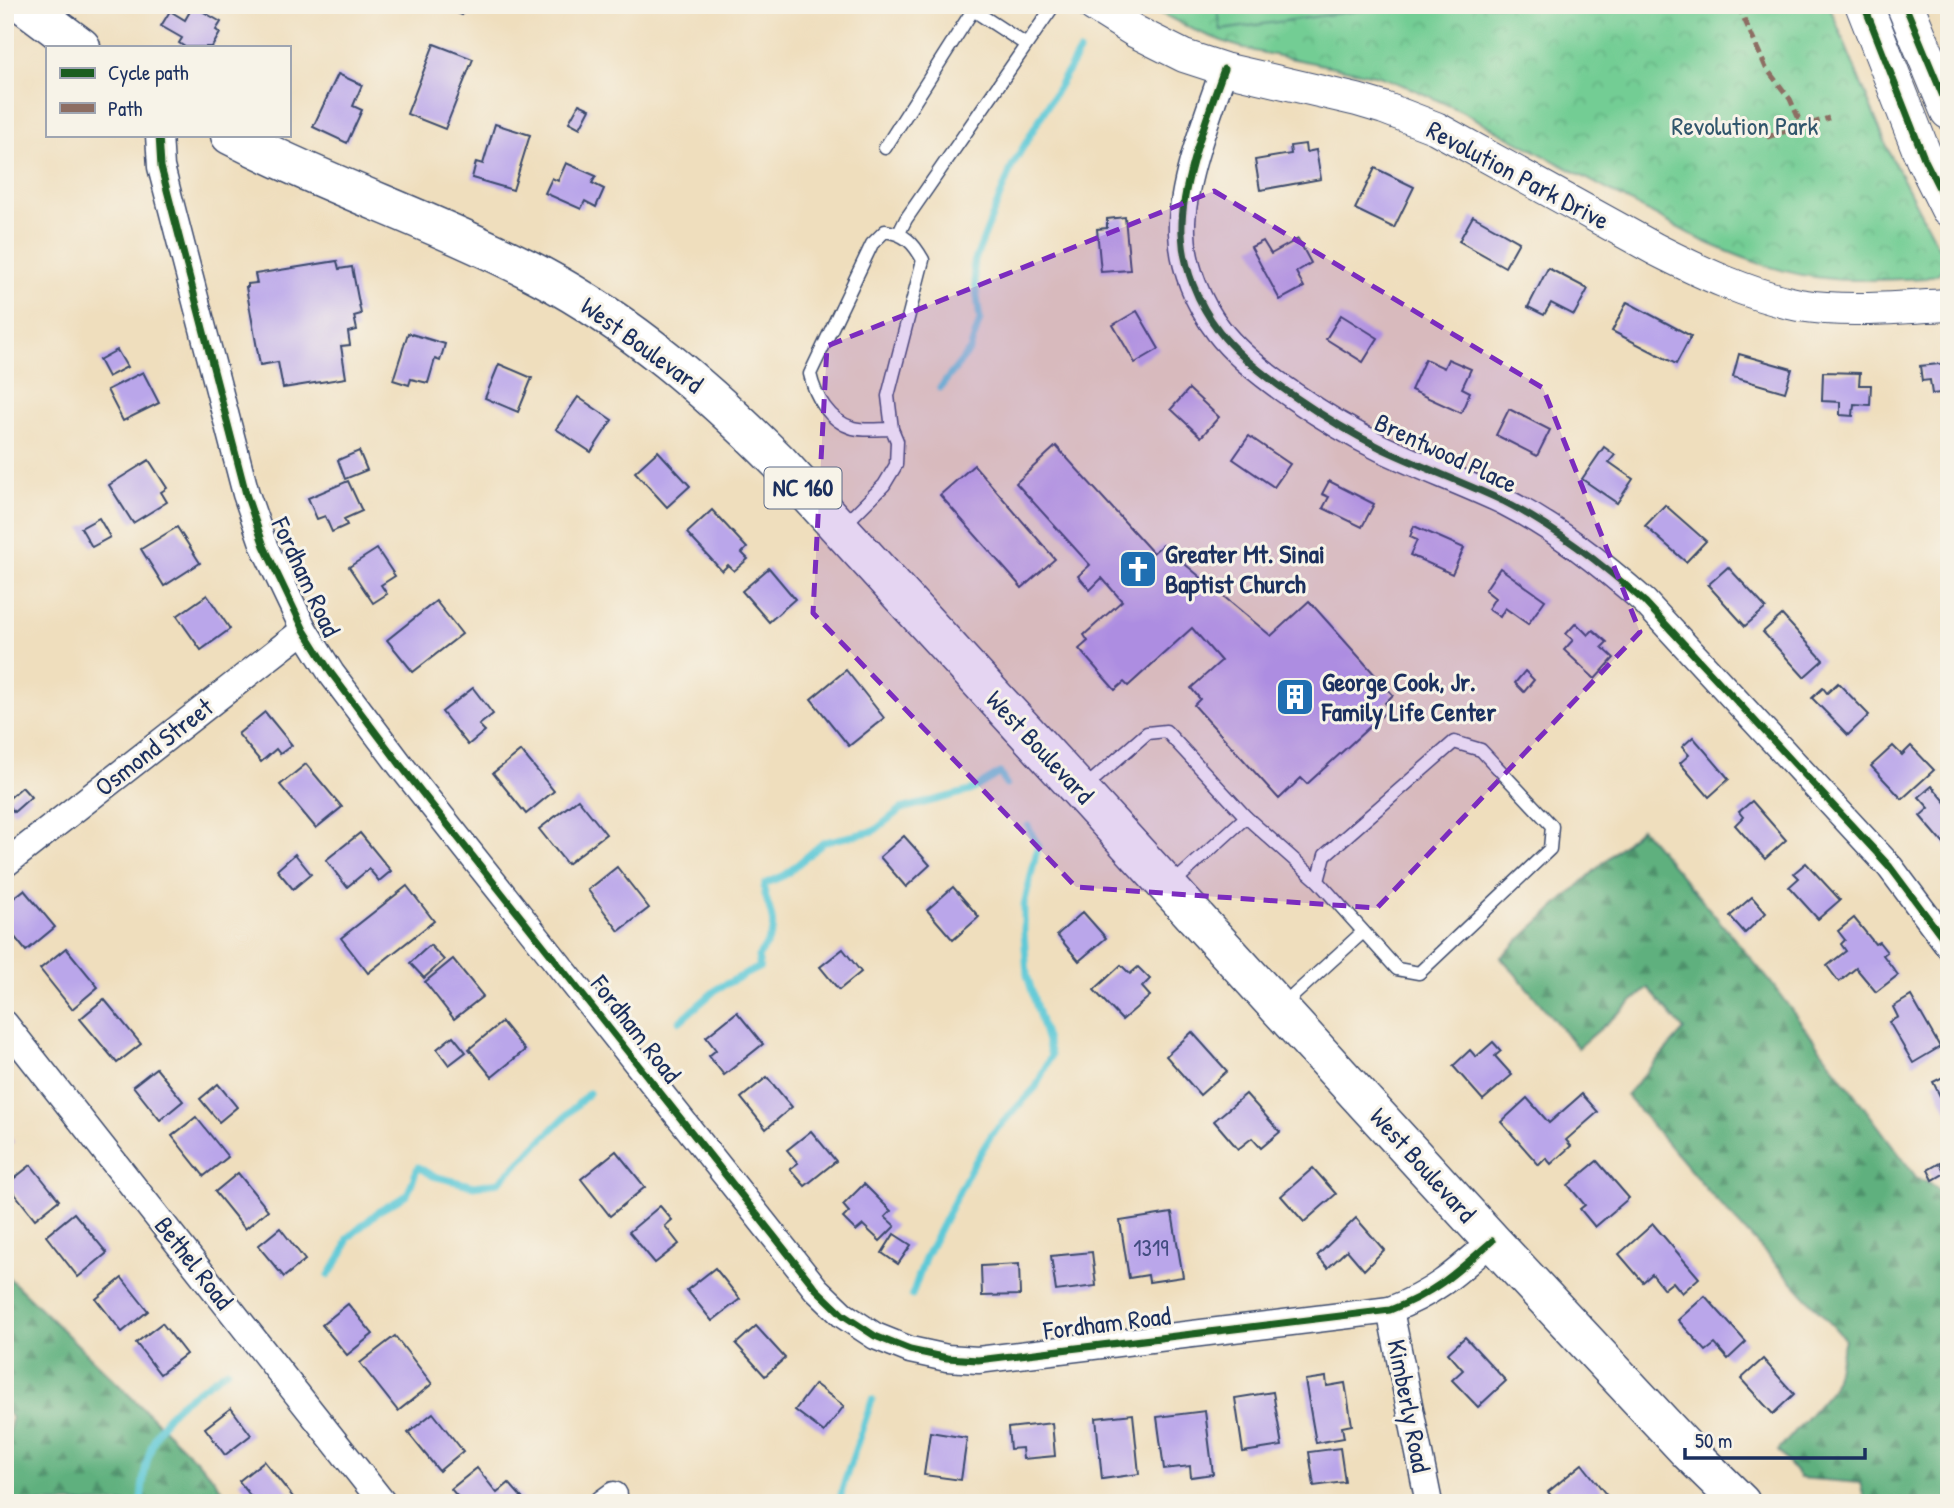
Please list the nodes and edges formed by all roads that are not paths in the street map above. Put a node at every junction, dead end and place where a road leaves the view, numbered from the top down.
1 (25, 5) edge
2 (1054, 5) edge
3 (1093, 5) edge
4 (1864, 5) edge
5 (1905, 5) edge
6 (1025, 44) junction
7 (80, 46) edge
8 (1223, 69) junction
9 (1949, 111) edge
10 (159, 136) edge
11 (232, 136) edge
12 (885, 148) dead end
13 (1949, 208) edge
14 (900, 233) junction
15 (1949, 305) edge
16 (892, 429) junction
17 (841, 529) junction
18 (304, 630) junction
19 (1081, 791) junction
20 (1246, 817) junction
21 (5, 864) edge
22 (1318, 881) junction
23 (1168, 887) junction
24 (1363, 932) junction
25 (1949, 946) edge
26 (1279, 1009) junction
27 (5, 1024) edge
28 (1492, 1241) junction
29 (1390, 1310) junction
30 (383, 1503) edge
31 (1429, 1503) edge
32 (1741, 1503) edge

1 - 7 main road
2 - 6 lane
3 - 8 street, Revolution Park Drive
4 - 13 main road
5 - 9 main road
6 - 12 lane
6 - 14 lane
8 - 15 street, Revolution Park Drive
8 - 25 street, Brentwood Place
10 - 18 street, Fordham Road
11 - 17 main road, West Boulevard / NC 160
14 - 16 lane
14 - 16 lane
16 - 17 lane
17 - 19 main road, West Boulevard / NC 160
18 - 21 street, Osmond Street
18 - 29 street, Fordham Road
19 - 20 lane
19 - 23 main road, West Boulevard / NC 160
20 - 22 lane
20 - 23 lane
22 - 24 lane
22 - 24 lane
23 - 26 main road, West Boulevard / NC 160
24 - 26 lane
26 - 28 main road, West Boulevard / NC 160
27 - 30 street, Bethel Road
28 - 29 street, Fordham Road
28 - 32 main road, West Boulevard / NC 160
29 - 31 street, Kimberly Road

